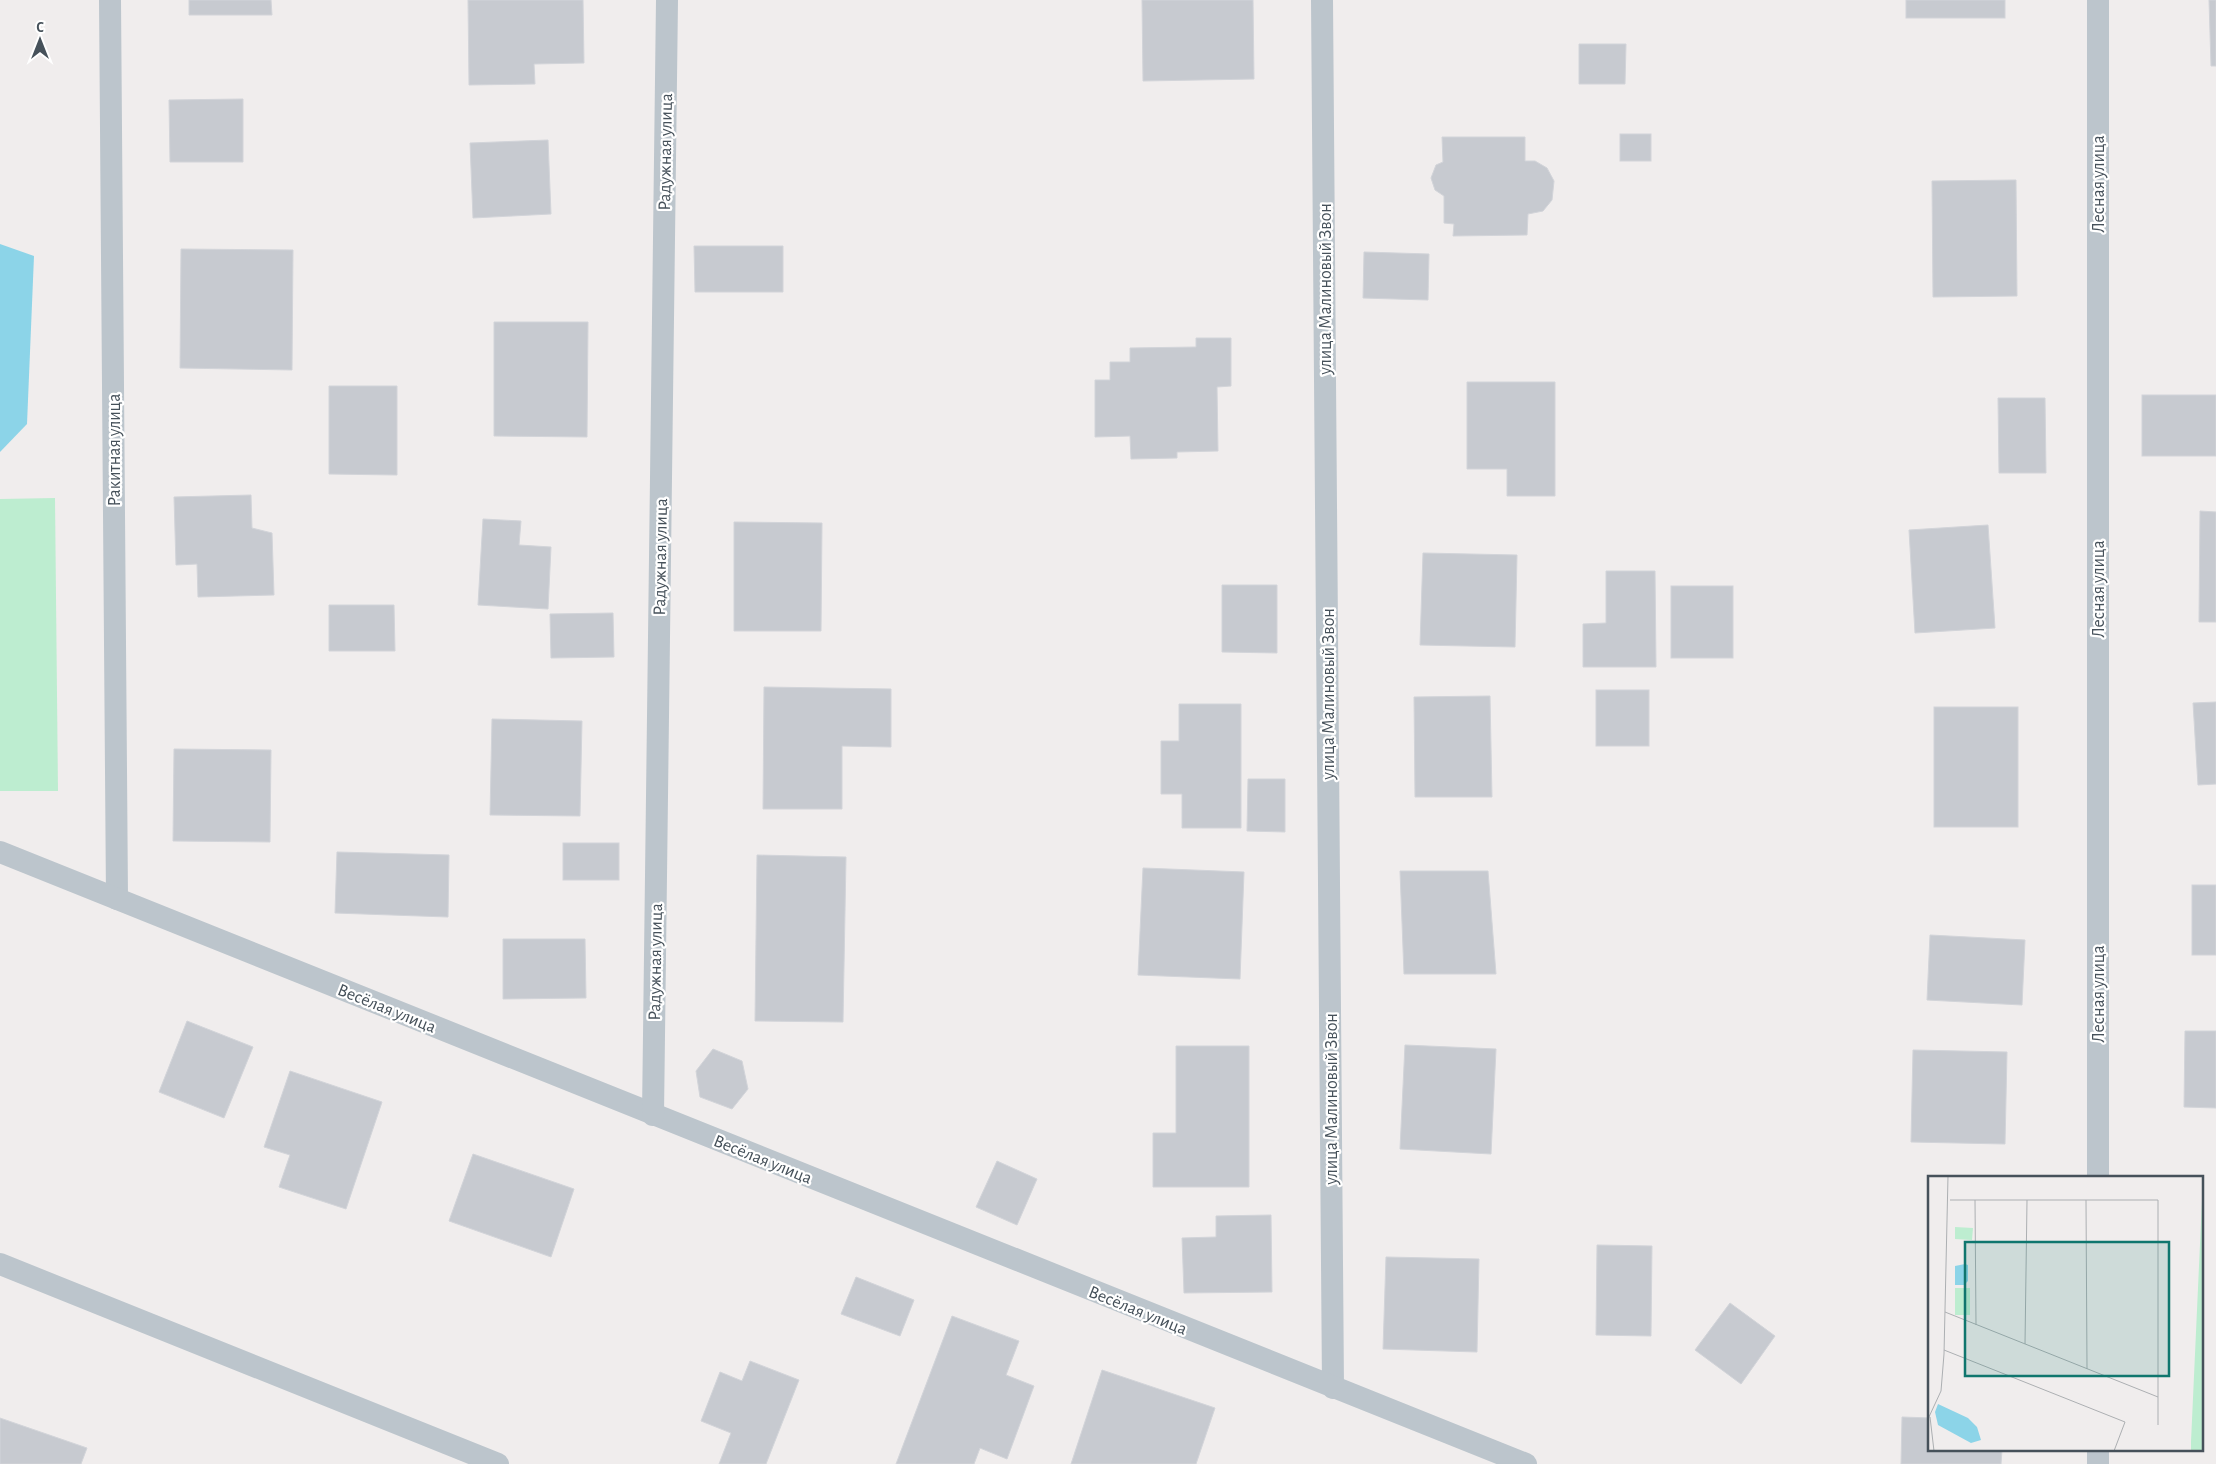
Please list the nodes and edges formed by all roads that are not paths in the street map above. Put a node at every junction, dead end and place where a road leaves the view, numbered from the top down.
1 (110, 0) edge
2 (667, 0) edge
3 (1322, 0) edge
4 (2098, 0) edge
5 (0, 852) edge
6 (117, 899) junction
7 (653, 1115) junction
8 (2098, 1176) edge
9 (0, 1264) edge
10 (1333, 1388) junction
11 (498, 1464) edge
12 (1526, 1464) edge

1 - 6 lane, Ракитная улица
2 - 7 lane, Радужная улица
3 - 10 lane, улица Малиновый Звон
4 - 8 lane, Лесная улица
5 - 6 lane, Весёлая улица
6 - 7 lane, Весёлая улица
7 - 10 lane, Весёлая улица
9 - 11 lane
10 - 12 lane, Весёлая улица

